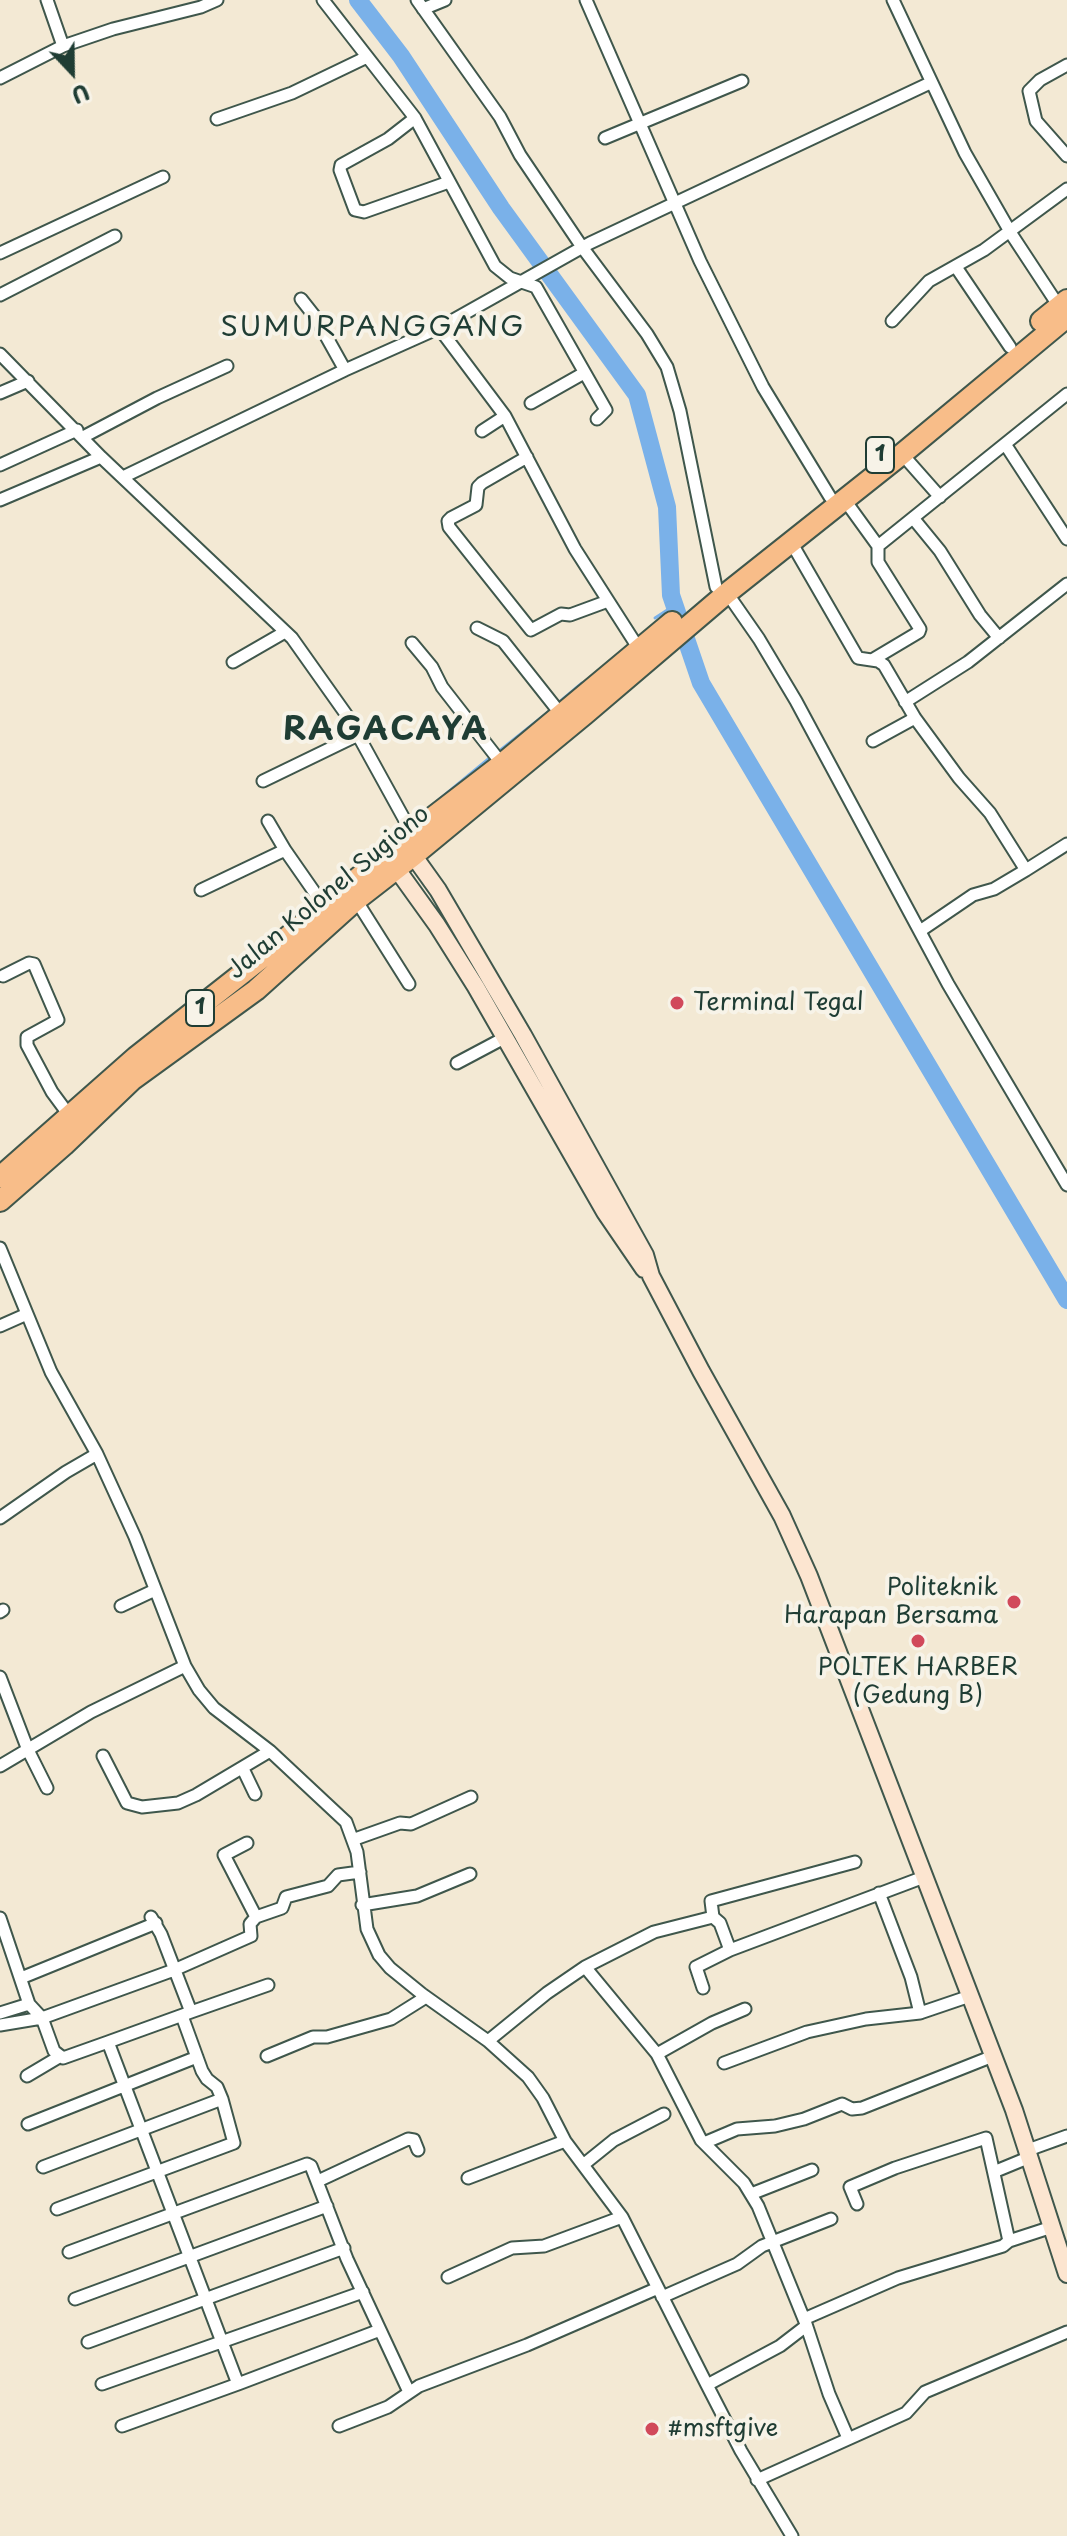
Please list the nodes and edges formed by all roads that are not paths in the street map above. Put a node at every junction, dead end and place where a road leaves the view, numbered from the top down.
1 (47, 0) edge
2 (217, 0) edge
3 (323, 0) edge
4 (445, 0) edge
5 (586, 0) edge
6 (893, 0) edge
7 (420, 5) edge
8 (63, 46) junction
9 (367, 57) junction
10 (1067, 65) edge
11 (0, 78) edge
12 (742, 81) dead end
13 (930, 83) junction
14 (415, 118) junction
15 (217, 119) dead end
16 (640, 125) junction
17 (605, 138) dead end
18 (1067, 156) edge
19 (163, 177) dead end
20 (449, 182) junction
21 (1067, 189) edge
22 (674, 205) junction
23 (1011, 232) junction
24 (115, 236) dead end
25 (578, 249) junction
26 (0, 253) edge
27 (956, 267) junction
28 (522, 283) junction
29 (0, 295) edge
30 (301, 299) dead end
31 (1065, 312) edge
32 (892, 321) dead end
33 (439, 328) junction
34 (1010, 347) junction
35 (0, 354) edge
36 (227, 366) dead end
37 (345, 370) junction
38 (584, 373) junction
39 (28, 381) junction
40 (0, 393) edge
41 (1067, 394) edge
42 (531, 403) dead end
43 (505, 416) junction
44 (597, 419) dead end
45 (482, 431) dead end
46 (80, 433) junction
47 (1005, 444) junction
48 (902, 454) junction
49 (101, 457) junction
50 (527, 457) junction
51 (0, 465) edge
52 (123, 477) junction
53 (940, 497) junction
54 (837, 498) junction
55 (0, 500) edge
56 (913, 518) junction
57 (1067, 539) edge
58 (791, 542) junction
59 (878, 546) junction
60 (1067, 585) edge
61 (721, 590) junction
62 (608, 601) junction
63 (477, 628) dead end
64 (285, 632) junction
65 (999, 638) junction
66 (412, 643) dead end
67 (649, 647) junction
68 (872, 660) junction
69 (233, 662) dead end
70 (905, 702) junction
71 (555, 707) junction
72 (915, 718) junction
73 (358, 735) junction
74 (873, 741) dead end
75 (499, 761) junction
76 (263, 781) dead end
77 (268, 821) dead end
78 (411, 838) junction
79 (1067, 844) edge
80 (285, 850) junction
81 (392, 861) junction
82 (1026, 870) junction
83 (201, 890) dead end
84 (320, 900) junction
85 (356, 900) junction
86 (920, 931) junction
87 (472, 965) junction
88 (3, 976) dead end
89 (409, 984) dead end
90 (506, 1037) junction
91 (457, 1063) dead end
92 (69, 1115) junction
93 (0, 1176) edge
94 (1067, 1185) edge
95 (0, 1201) edge
96 (0, 1248) edge
97 (651, 1276) junction
98 (27, 1314) junction
99 (0, 1326) edge
100 (97, 1454) junction
101 (0, 1518) edge
102 (155, 1590) junction
103 (121, 1606) dead end
104 (185, 1666) junction
105 (2, 1686) edge
106 (28, 1750) junction
107 (270, 1751) junction
108 (103, 1756) dead end
109 (0, 1766) edge
110 (243, 1769) junction
111 (47, 1788) dead end
112 (255, 1794) dead end
113 (471, 1797) dead end
114 (355, 1839) junction
115 (247, 1843) dead end
116 (855, 1862) dead end
117 (360, 1872) junction
118 (470, 1874) dead end
119 (924, 1877) junction
120 (879, 1893) junction
121 (362, 1905) junction
122 (256, 1917) junction
123 (713, 1917) junction
124 (0, 1918) edge
125 (730, 1950) junction
126 (585, 1967) junction
127 (174, 1970) junction
128 (21, 1978) junction
129 (268, 1985) dead end
130 (703, 1988) dead end
131 (426, 1997) junction
132 (963, 1999) junction
133 (29, 2004) junction
134 (745, 2009) dead end
135 (0, 2013) edge
136 (920, 2013) junction
137 (186, 2014) junction
138 (42, 2018) junction
139 (0, 2025) edge
140 (488, 2041) junction
141 (108, 2042) junction
142 (657, 2054) junction
143 (267, 2056) dead end
144 (993, 2056) junction
145 (59, 2057) junction
146 (197, 2057) junction
147 (724, 2063) dead end
148 (27, 2076) dead end
149 (124, 2086) junction
150 (222, 2099) junction
151 (664, 2114) dead end
152 (28, 2124) dead end
153 (141, 2129) junction
154 (1067, 2136) edge
155 (565, 2141) junction
156 (704, 2143) junction
157 (418, 2150) dead end
158 (1029, 2154) junction
159 (583, 2165) junction
160 (43, 2167) dead end
161 (812, 2170) dead end
162 (996, 2171) junction
163 (158, 2172) junction
164 (468, 2178) dead end
165 (318, 2181) junction
166 (751, 2194) junction
167 (857, 2204) dead end
168 (327, 2206) junction
169 (57, 2209) dead end
170 (173, 2213) junction
171 (622, 2217) junction
172 (831, 2219) dead end
173 (1052, 2227) junction
174 (1009, 2241) junction
175 (774, 2242) junction
176 (344, 2248) junction
177 (69, 2252) dead end
178 (190, 2257) junction
179 (1067, 2274) edge
180 (448, 2277) dead end
181 (363, 2292) junction
182 (660, 2293) junction
183 (206, 2298) junction
184 (75, 2299) dead end
185 (805, 2322) junction
186 (380, 2330) junction
187 (1067, 2332) edge
188 (222, 2341) junction
189 (88, 2342) dead end
190 (102, 2384) dead end
191 (238, 2384) junction
192 (707, 2385) junction
193 (409, 2392) junction
194 (122, 2426) dead end
195 (339, 2426) dead end
196 (848, 2438) junction
197 (757, 2480) junction
198 (792, 2536) edge

1 - 8 street
2 - 8 street
3 - 9 street
4 - 7 street
5 - 16 street
6 - 13 street
7 - 25 street
8 - 11 street
9 - 14 street
9 - 15 street
10 - 18 street
12 - 16 street
13 - 22 street
13 - 23 street
14 - 20 street
14 - 20 street
16 - 17 street
16 - 22 street
19 - 26 street
20 - 28 street
21 - 23 street
22 - 25 street
22 - 54 street
23 - 27 street
23 - 31 street
24 - 29 street
25 - 28 street
25 - 61 street
27 - 32 street
27 - 34 street
28 - 33 street
28 - 38 street
30 - 37 street
31 - 34 highway, 1
31 - 48 highway, 1
33 - 37 street
33 - 43 street
34 - 54 highway, 1
35 - 39 street
36 - 46 street
37 - 52 street
38 - 42 street
38 - 44 street
39 - 40 street
39 - 46 street
41 - 47 street
43 - 45 street
43 - 50 street
46 - 49 street
46 - 51 street
47 - 53 street
47 - 57 street
48 - 53 street
48 - 54 highway, 1
49 - 52 street
49 - 55 street
50 - 62 street
50 - 62 street
52 - 64 street
53 - 56 street
54 - 58 highway, 1
54 - 59 street
54 - 61 highway, 1
56 - 59 street
56 - 65 street
58 - 61 highway, 1
58 - 68 street
59 - 68 street
60 - 65 street
61 - 67 highway, 1
61 - 86 street
62 - 67 street
63 - 71 street
64 - 69 street
64 - 73 street
65 - 70 street
66 - 75 street
67 - 71 highway, Jalan Kolonel Sugiono / 1
67 - 78 highway, Jalan Kolonel Sugiono / 1
68 - 70 street
70 - 72 street
71 - 75 highway, Jalan Kolonel Sugiono / 1
72 - 74 street
72 - 82 street
73 - 76 street
73 - 78 street
75 - 78 highway, Jalan Kolonel Sugiono / 1
77 - 80 street
78 - 81 highway, 1
78 - 87 main road
79 - 82 street
80 - 83 street
80 - 84 street
81 - 84 highway, 1
81 - 85 highway, Jalan Kolonel Sugiono / 1
81 - 87 main road
82 - 86 street
84 - 92 highway, 1
85 - 89 street
85 - 95 highway, Jalan Kolonel Sugiono / 1
86 - 94 street
87 - 90 main road
87 - 97 main road
88 - 92 street
90 - 91 street
90 - 97 main road
92 - 93 highway, 1
96 - 98 street
97 - 119 main road
98 - 99 street
98 - 100 street
100 - 101 street
100 - 102 street
102 - 103 street
102 - 104 street
104 - 106 street
104 - 107 street
105 - 106 street
106 - 109 street
106 - 111 street
107 - 110 street
107 - 114 street
108 - 110 street
110 - 112 street
113 - 114 street
114 - 117 street
115 - 122 street
116 - 123 street
117 - 121 street
117 - 122 street
118 - 121 street
119 - 120 street
119 - 132 main road
120 - 125 street
120 - 136 street
121 - 131 street
122 - 127 street
123 - 125 street
123 - 126 street
124 - 128 street
125 - 130 street
126 - 140 street
126 - 142 street
127 - 128 street
127 - 137 street
127 - 138 street
128 - 133 street
129 - 137 street
131 - 140 street
131 - 143 street
132 - 136 street
132 - 144 main road
133 - 135 street
133 - 138 street
134 - 142 street
136 - 147 street
137 - 141 street
137 - 146 street
138 - 139 street
138 - 145 street
140 - 155 street
141 - 145 street
141 - 149 street
142 - 156 street
144 - 156 street
144 - 158 main road
145 - 148 street
146 - 149 street
146 - 150 street
149 - 152 street
149 - 153 street
150 - 153 street
150 - 163 street
151 - 159 street
153 - 160 street
153 - 163 street
154 - 158 street
155 - 159 street
155 - 164 street
156 - 166 street
157 - 165 street
158 - 162 street
158 - 173 main road
159 - 171 street
161 - 166 street
162 - 167 street
162 - 174 street
163 - 169 street
163 - 170 street
165 - 168 street
165 - 170 street
166 - 175 street
168 - 176 street
168 - 178 street
170 - 177 street
170 - 178 street
171 - 180 street
171 - 182 street
172 - 175 street
173 - 174 street
173 - 179 main road
174 - 185 street
175 - 182 street
175 - 185 street
176 - 181 street
176 - 183 street
178 - 183 street
178 - 184 street
181 - 186 street
181 - 188 street
182 - 192 street
182 - 193 street
183 - 188 street
183 - 189 street
185 - 192 street
185 - 196 street
186 - 191 street
186 - 193 street
187 - 196 street
188 - 190 street
188 - 191 street
191 - 194 street
192 - 197 street
193 - 195 street
196 - 197 street
197 - 198 street

